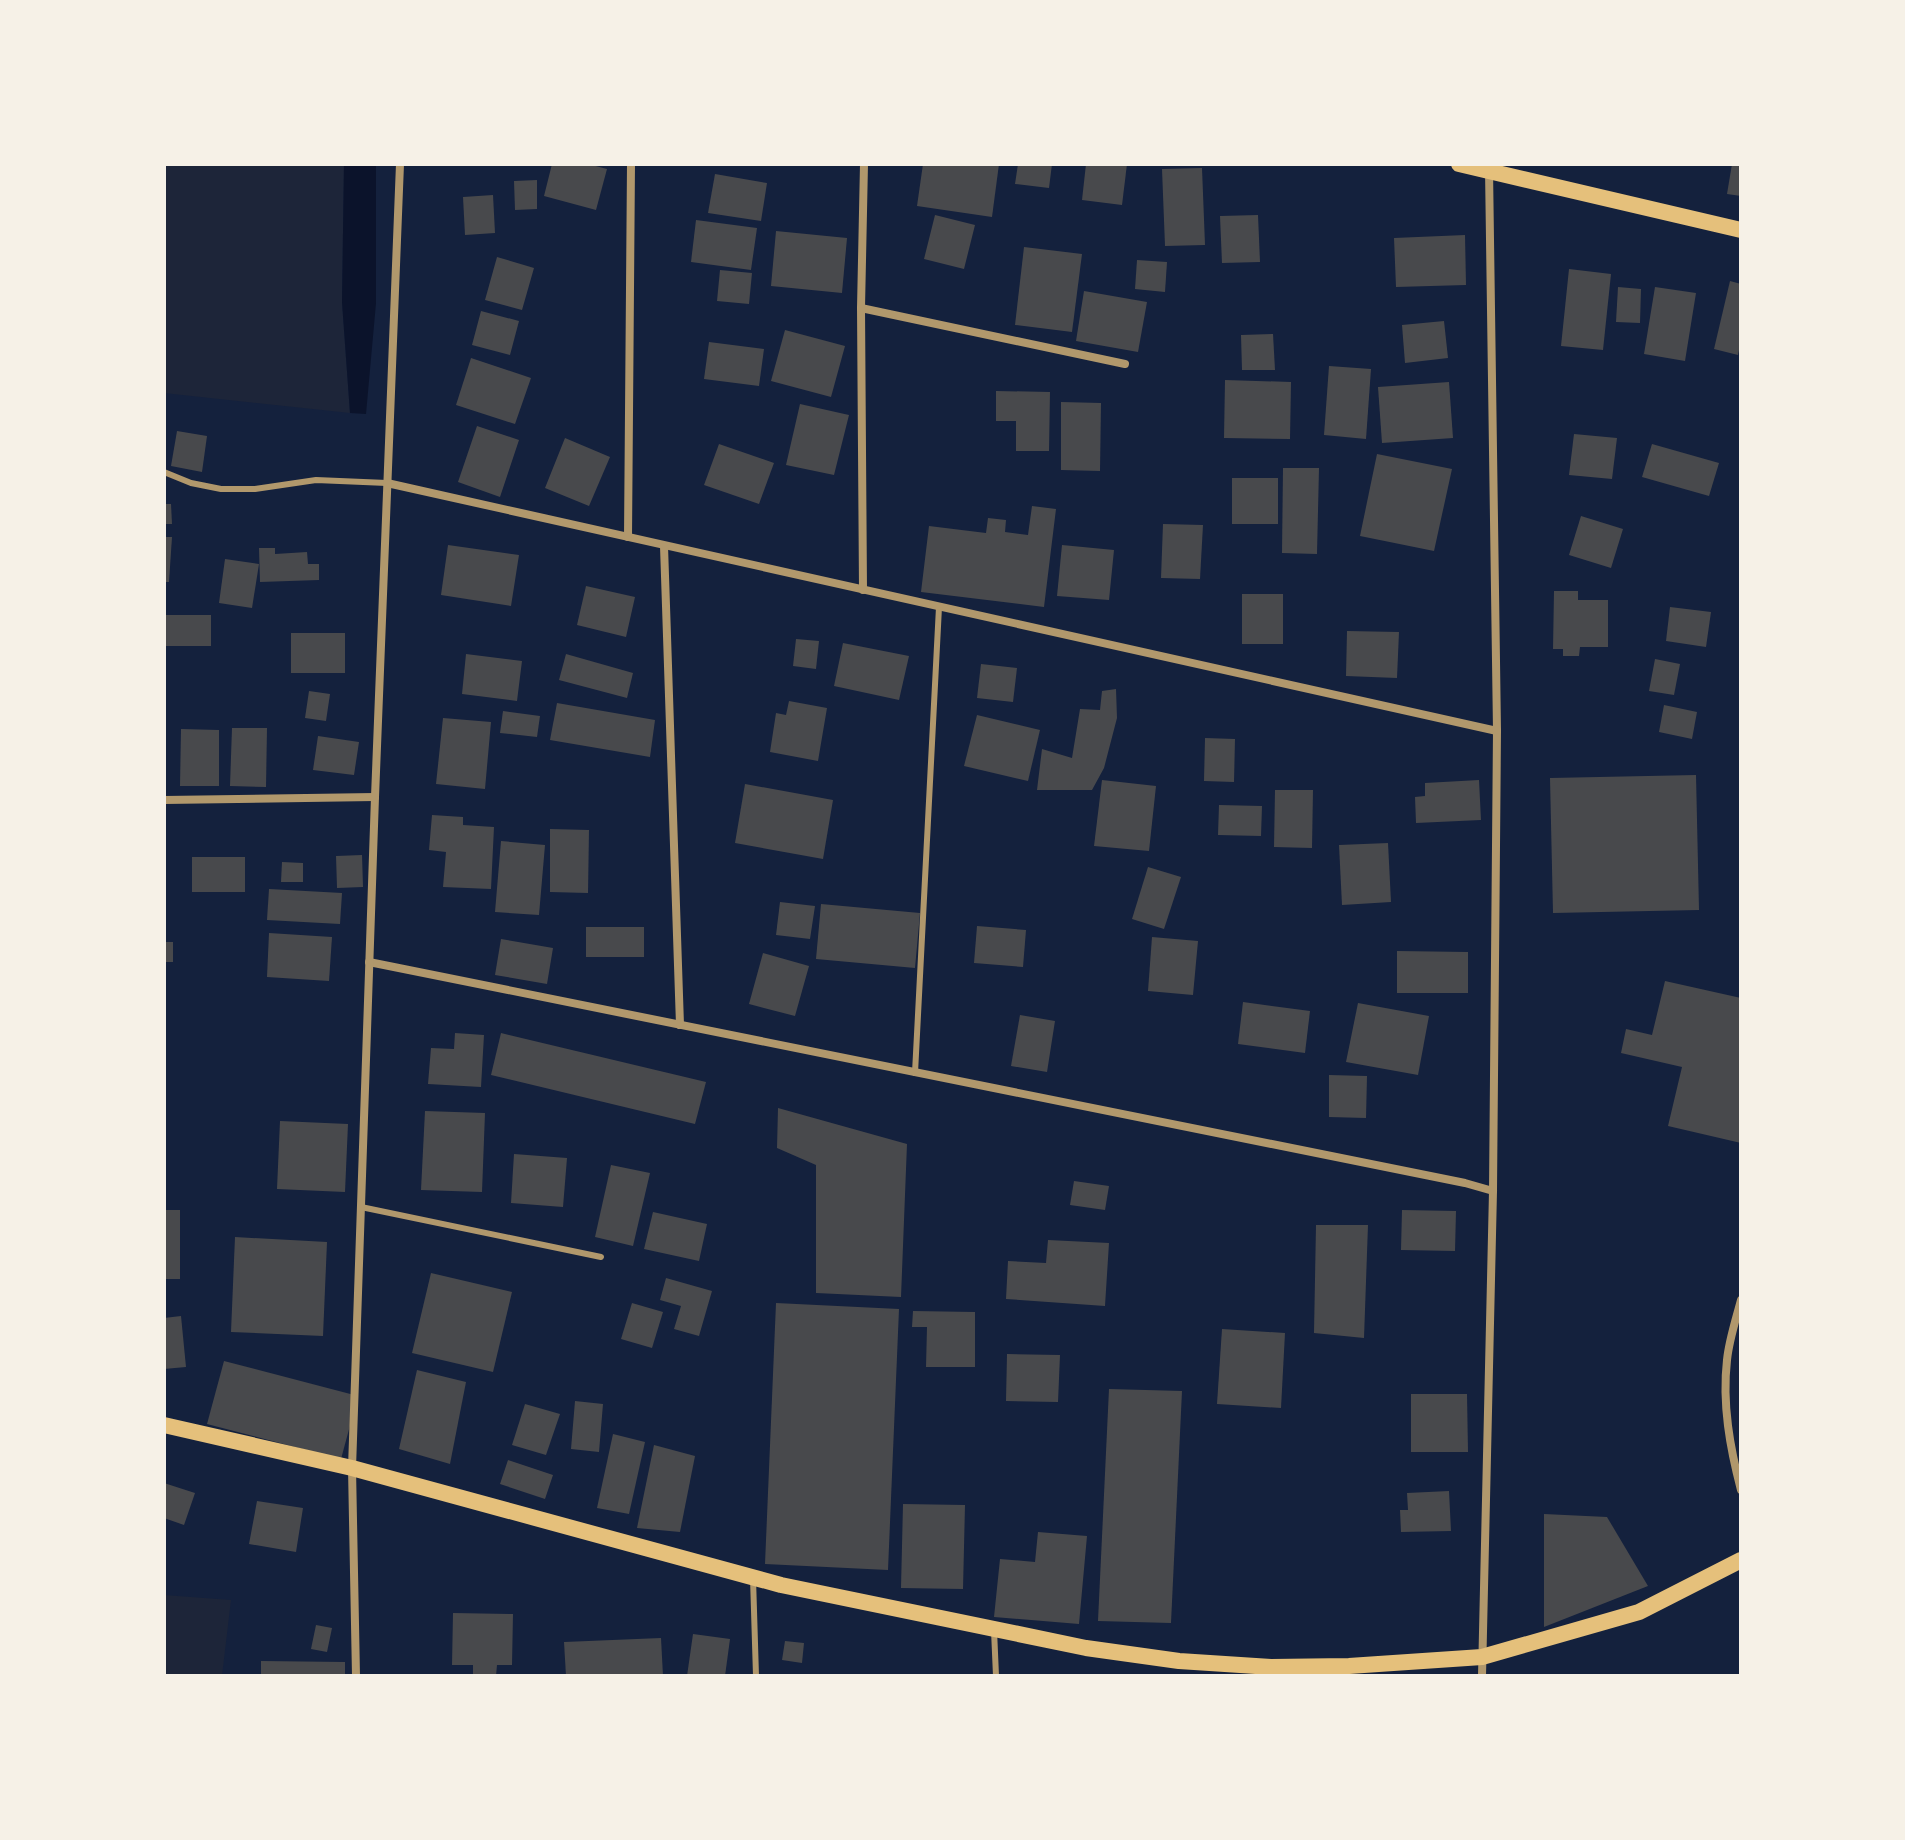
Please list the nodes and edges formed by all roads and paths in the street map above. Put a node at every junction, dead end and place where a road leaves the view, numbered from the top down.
1 (400, 164) edge
2 (631, 164) edge
3 (864, 164) edge
4 (1459, 164) edge
5 (1489, 167) edge
6 (1741, 230) edge
7 (861, 308) junction
8 (1125, 364) dead end
9 (164, 472) edge
10 (387, 483) junction
11 (628, 537) junction
12 (664, 546) junction
13 (863, 590) junction
14 (939, 607) junction
15 (1497, 731) junction
16 (375, 797) junction
17 (164, 800) edge
18 (369, 962) junction
19 (680, 1025) junction
20 (915, 1073) junction
21 (1493, 1191) junction
22 (361, 1207) junction
23 (601, 1257) dead end
24 (1741, 1300) edge
25 (164, 1425) edge
26 (352, 1468) junction
27 (1741, 1490) edge
28 (1741, 1560) edge
29 (753, 1578) junction
30 (994, 1630) junction
31 (1482, 1657) junction
32 (1180, 1668) edge
33 (356, 1676) edge
34 (756, 1676) edge
35 (996, 1676) edge
36 (1482, 1676) edge

1 - 10 street
2 - 11 street
3 - 7 street
4 - 5 main road
5 - 6 main road
5 - 15 street
7 - 8 street
7 - 13 street
9 - 10 lane
10 - 11 street
10 - 16 street
11 - 12 street
12 - 13 street
12 - 19 street
13 - 14 street
14 - 15 street
14 - 20 lane
15 - 21 street
16 - 17 street
16 - 18 street
18 - 19 street
18 - 22 street
19 - 20 street
20 - 21 street
21 - 31 street
22 - 23 lane
22 - 26 street
24 - 27 street
25 - 26 main road
26 - 29 main road
26 - 33 street
28 - 31 main road
29 - 30 main road
29 - 34 lane
30 - 32 main road
30 - 35 lane
31 - 32 main road
31 - 36 street

